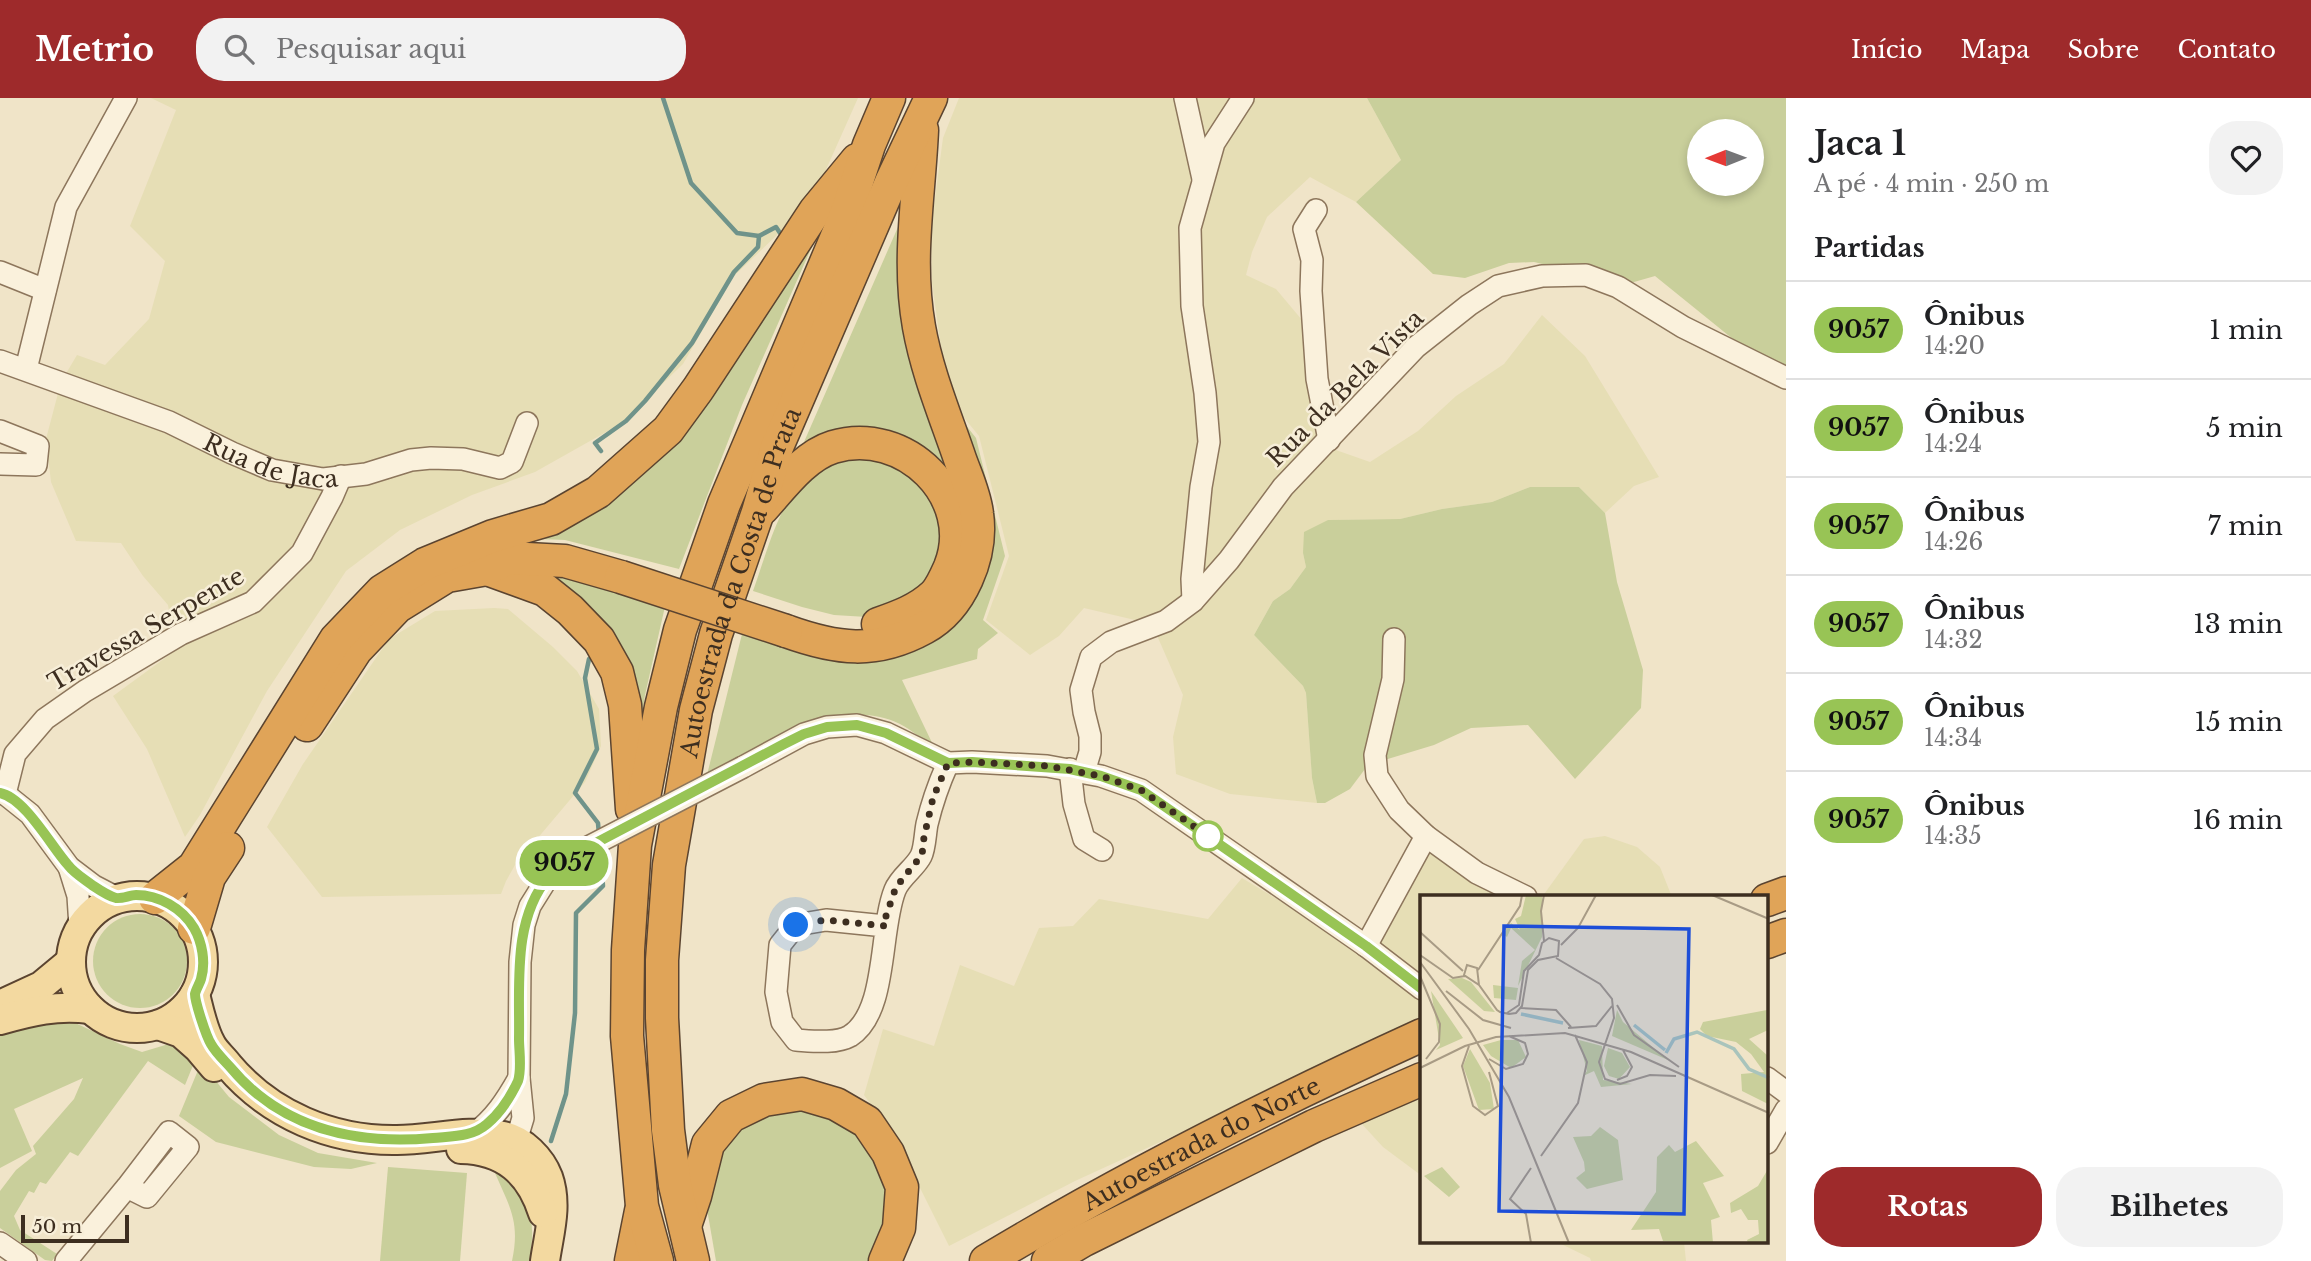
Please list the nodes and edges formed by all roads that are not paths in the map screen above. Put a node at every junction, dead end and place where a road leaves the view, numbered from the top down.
1 (126, 98) edge
2 (889, 98) edge
3 (1185, 98) edge
4 (1243, 98) edge
5 (927, 108) edge
6 (869, 145) junction
7 (1203, 181) junction
8 (1316, 210) dead end
9 (0, 272) edge
10 (45, 290) junction
11 (0, 361) edge
12 (26, 369) junction
13 (1786, 378) edge
14 (527, 423) dead end
15 (0, 431) edge
16 (1329, 440) junction
17 (0, 464) edge
18 (341, 476) junction
19 (758, 512) junction
20 (479, 558) junction
21 (1193, 601) junction
22 (789, 621) junction
23 (1394, 639) dead end
24 (948, 763) junction
25 (1077, 771) junction
26 (3, 794) edge
27 (1426, 836) junction
28 (635, 845) junction
29 (1102, 850) dead end
30 (69, 867) junction
31 (1786, 893) edge
32 (1522, 895) edge
33 (117, 898) junction
34 (155, 898) junction
35 (1769, 899) edge
36 (886, 926) junction
37 (80, 927) junction
38 (194, 928) junction
39 (1786, 935) edge
40 (1769, 942) edge
41 (1366, 946) junction
42 (70, 962) junction
43 (1420, 987) edge
44 (195, 994) junction
45 (0, 1005) edge
46 (90, 1009) junction
47 (0, 1020) edge
48 (158, 1025) junction
49 (1420, 1036) edge
50 (519, 1079) junction
51 (1769, 1079) edge
52 (1420, 1080) edge
53 (1786, 1092) edge
54 (1778, 1111) edge
55 (474, 1134) junction
56 (1769, 1137) edge
57 (506, 1147) junction
58 (127, 1187) dead end
59 (642, 1206) junction
60 (686, 1223) junction
61 (548, 1233) junction
62 (0, 1243) edge
63 (26, 1261) edge
64 (66, 1261) edge
65 (545, 1261) edge
66 (631, 1261) edge
67 (657, 1261) edge
68 (693, 1261) edge
69 (885, 1261) edge
70 (986, 1261) edge
71 (1048, 1261) edge

1 - 10 street
2 - 6 highway, Autoestrada da Costa de Prata
3 - 7 street
4 - 7 street
5 - 19 highway, Autoestrada da Costa de Prata
5 - 22 highway
6 - 20 highway
6 - 28 highway, Autoestrada da Costa de Prata
7 - 21 street
8 - 16 street
9 - 10 street
10 - 12 street
11 - 12 street, Rua de Jaca
12 - 18 street, Rua de Jaca
13 - 16 street, Rua da Bela Vista
14 - 18 street, Rua de Jaca
15 - 17 street
16 - 21 street, Rua da Bela Vista
18 - 26 street, Travessa Serpente
19 - 22 highway
19 - 60 highway, Autoestrada da Costa de Prata
20 - 22 highway
20 - 28 highway
20 - 34 highway
20 - 38 highway
21 - 25 street, Rua da Bela Vista
23 - 27 street
24 - 25 street
24 - 36 street
24 - 50 street, bridge
25 - 29 street, Rua da Bela Vista
25 - 41 street
26 - 30 street
27 - 32 street
27 - 41 street
28 - 59 highway, Autoestrada da Costa de Prata
30 - 33 street
30 - 37 street
31 - 35 highway
33 - 34 main road
33 - 37 main road
34 - 38 main road
36 - 36 street
37 - 42 main road
38 - 44 main road
39 - 40 highway
41 - 43 street
42 - 45 main road
42 - 46 main road
44 - 48 main road
44 - 55 main road
46 - 47 main road
46 - 48 main road
48 - 57 main road
49 - 70 highway, Autoestrada do Norte
50 - 55 street
50 - 57 street
51 - 53 street
52 - 71 highway, Autoestrada do Norte
54 - 56 street
55 - 57 main road
57 - 61 main road
57 - 61 main road
58 - 64 street
59 - 66 highway
59 - 67 highway, Autoestrada da Costa de Prata
60 - 68 highway, Autoestrada da Costa de Prata
60 - 69 highway
61 - 65 main road
62 - 63 street

